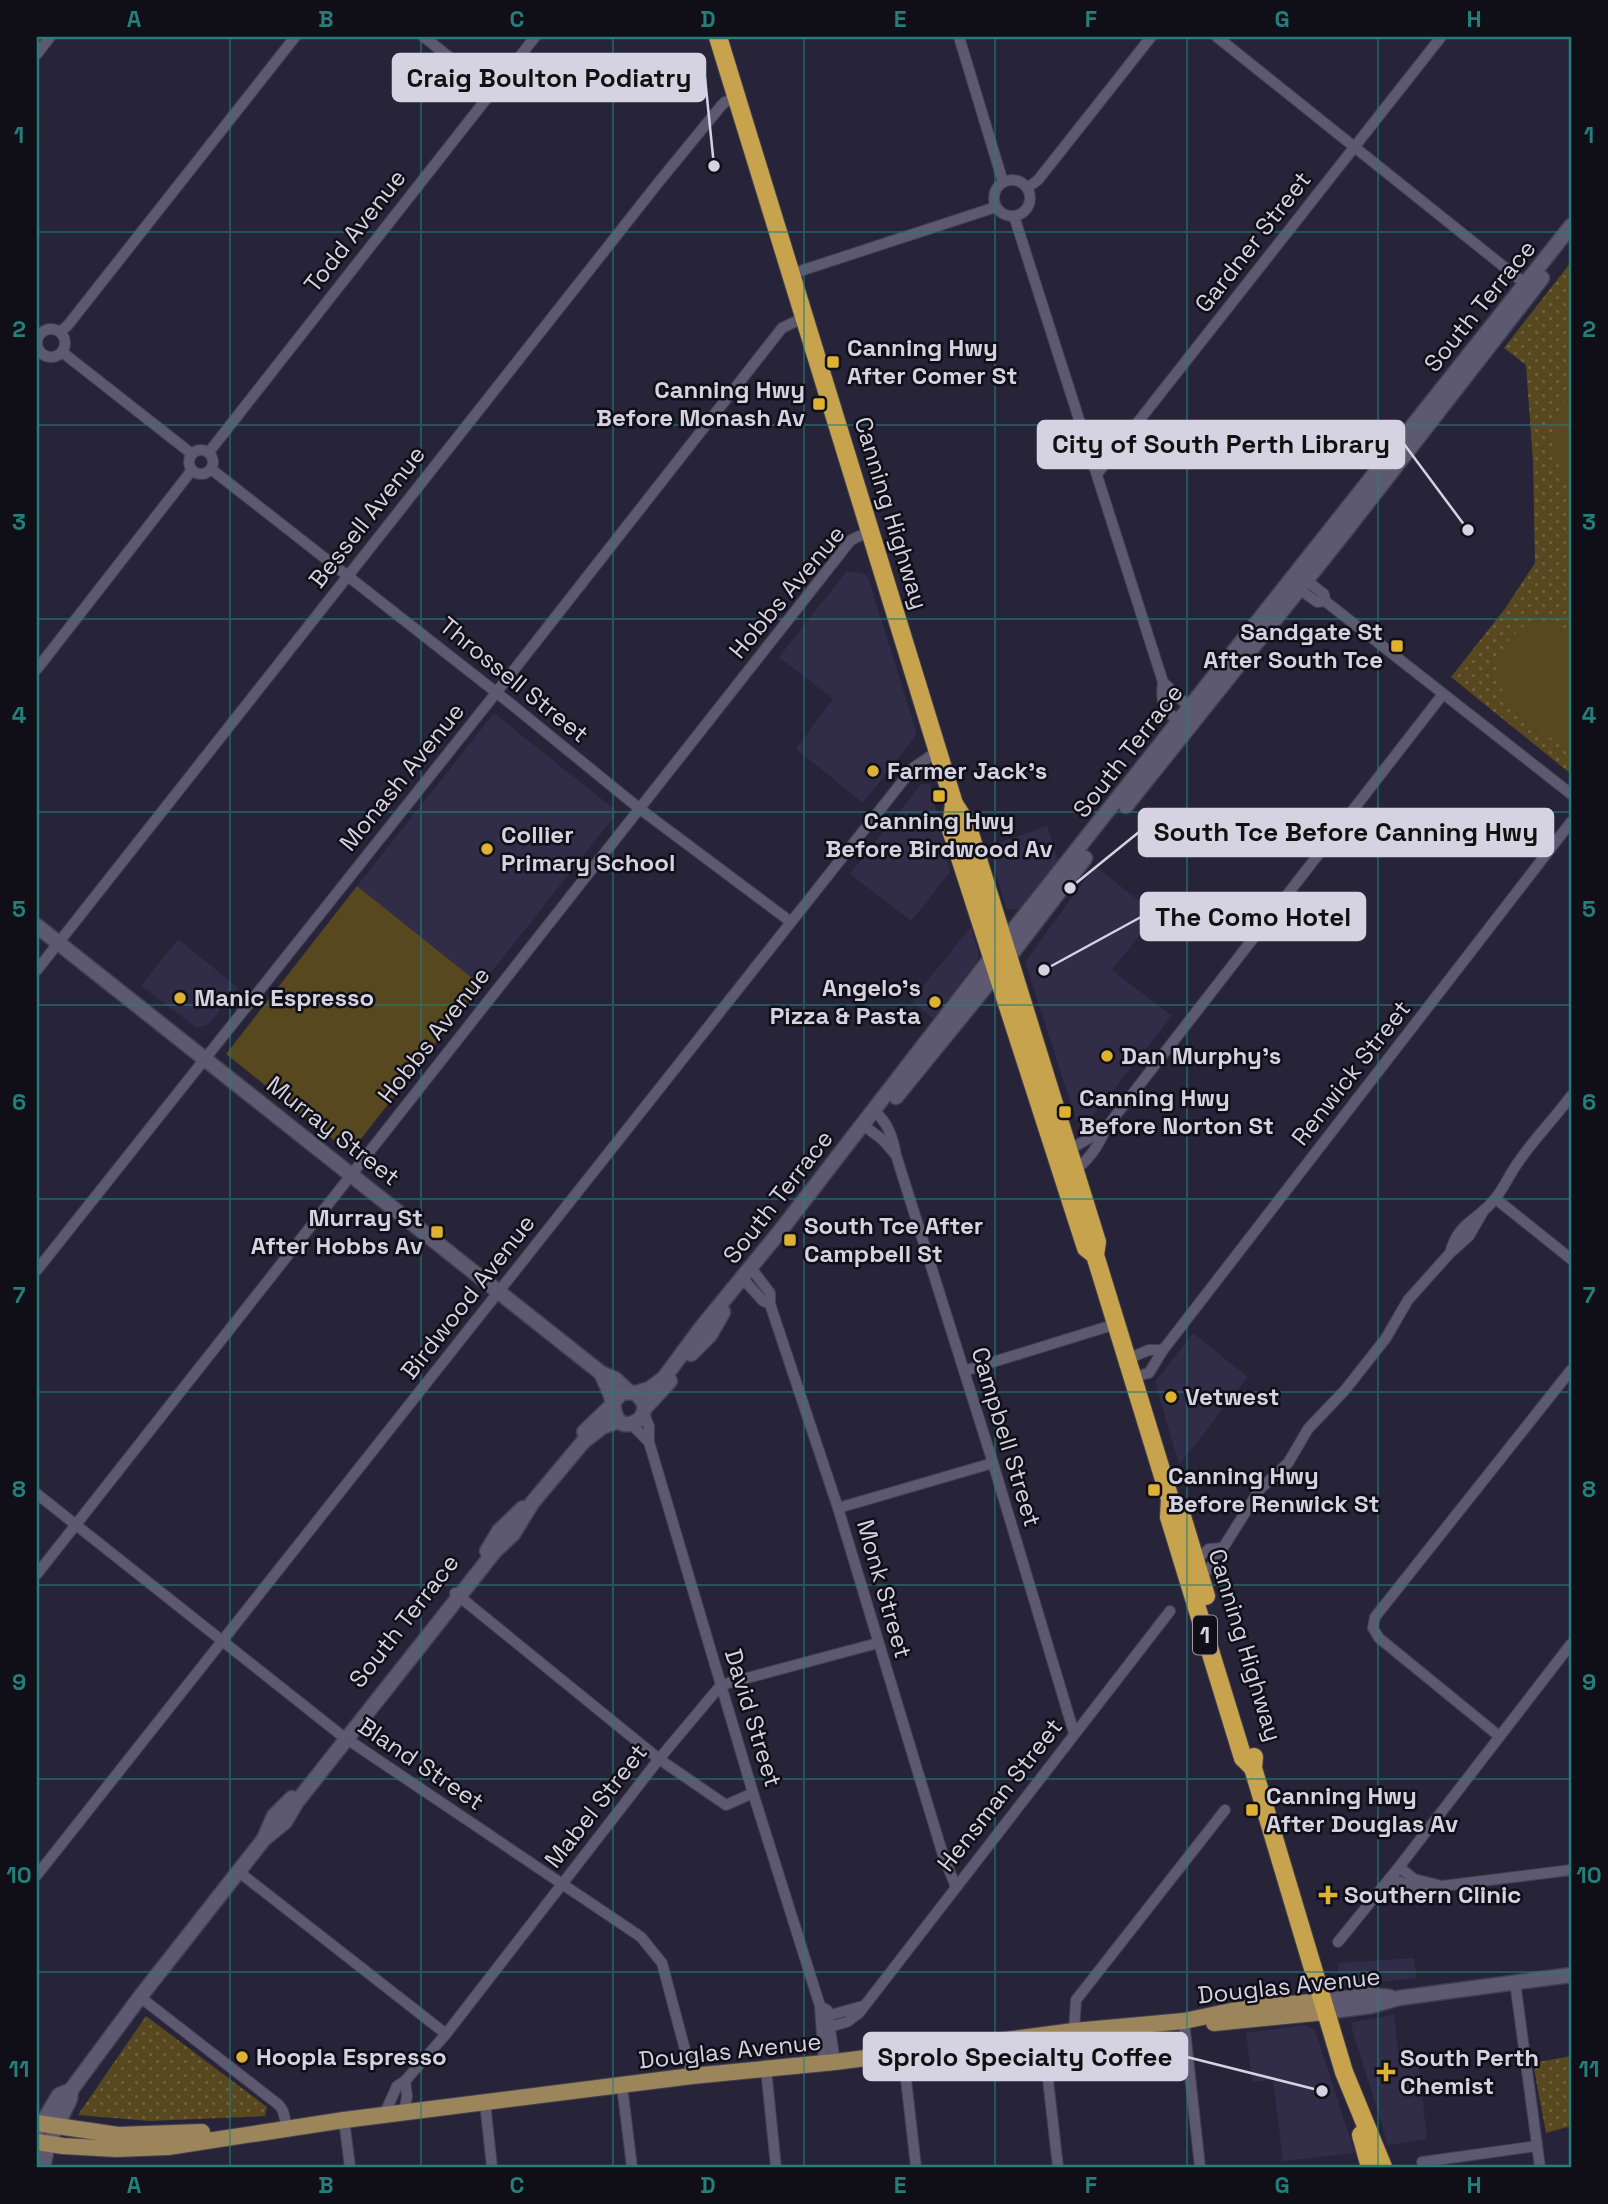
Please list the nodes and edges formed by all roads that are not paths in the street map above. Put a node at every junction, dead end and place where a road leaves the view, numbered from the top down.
1 (50, 37) edge
2 (295, 37) edge
3 (424, 37) edge
4 (535, 37) edge
5 (718, 37) edge
6 (959, 37) edge
7 (1151, 37) edge
8 (1217, 37) edge
9 (1441, 37) edge
10 (37, 54) edge
11 (492, 91) junction
12 (737, 98) junction
13 (1354, 148) junction
14 (1003, 182) junction
15 (1027, 188) junction
16 (996, 207) junction
17 (1014, 216) junction
18 (1571, 226) edge
19 (1571, 242) edge
20 (791, 274) junction
21 (1529, 287) junction
22 (805, 317) junction
23 (39, 331) edge
24 (60, 332) junction
25 (62, 352) junction
26 (40, 358) edge
27 (209, 452) junction
28 (192, 454) junction
29 (211, 469) junction
30 (192, 470) junction
31 (1097, 474) junction
32 (870, 531) junction
33 (348, 575) junction
34 (1298, 581) junction
35 (37, 669) edge
36 (1163, 682) junction
37 (496, 693) junction
38 (1443, 694) junction
39 (1195, 712) junction
40 (1184, 726) junction
41 (938, 751) junction
42 (1571, 793) edge
43 (640, 809) junction
44 (1571, 822) edge
45 (792, 922) junction
46 (37, 926) edge
47 (59, 943) junction
48 (1000, 958) junction
49 (37, 970) edge
50 (205, 1059) junction
51 (1571, 1096) edge
52 (878, 1114) junction
53 (867, 1128) junction
54 (1106, 1128) junction
55 (1069, 1150) junction
56 (895, 1155) junction
57 (1075, 1170) junction
58 (352, 1175) junction
59 (1496, 1199) junction
60 (1095, 1255) junction
61 (1571, 1259) edge
62 (37, 1270) edge
63 (749, 1276) junction
64 (500, 1291) junction
65 (1116, 1324) junction
66 (1163, 1350) junction
67 (1127, 1359) junction
68 (1571, 1370) edge
69 (964, 1371) junction
70 (601, 1373) junction
71 (1133, 1377) junction
72 (632, 1392) junction
73 (613, 1404) junction
74 (644, 1411) junction
75 (625, 1422) junction
76 (649, 1441) junction
77 (993, 1462) junction
78 (37, 1494) edge
79 (838, 1508) junction
80 (76, 1525) junction
81 (1221, 1548) junction
82 (1192, 1571) junction
83 (37, 1574) edge
84 (456, 1595) junction
85 (1170, 1611) dead end
86 (220, 1641) junction
87 (878, 1643) junction
88 (1571, 1644) edge
89 (721, 1685) junction
90 (1074, 1733) junction
91 (1499, 1736) junction
92 (344, 1737) junction
93 (659, 1759) junction
94 (753, 1793) junction
95 (1225, 1810) dead end
96 (1399, 1867) junction
97 (1571, 1870) edge
98 (239, 1872) junction
99 (37, 1875) edge
100 (1390, 1878) junction
101 (563, 1884) junction
102 (1442, 1886) junction
103 (956, 1887) junction
104 (1338, 1942) dead end
105 (1571, 1975) edge
106 (1515, 1982) junction
107 (140, 1997) junction
108 (863, 2006) junction
109 (1323, 2006) junction
110 (824, 2016) junction
111 (1184, 2021) junction
112 (826, 2028) junction
113 (1074, 2031) junction
114 (446, 2034) junction
115 (1043, 2036) junction
116 (903, 2053) junction
117 (830, 2062) junction
118 (766, 2069) junction
119 (692, 2076) junction
120 (405, 2081) junction
121 (622, 2086) junction
122 (1350, 2088) junction
123 (485, 2103) junction
124 (404, 2113) junction
125 (384, 2115) junction
126 (344, 2120) junction
127 (284, 2128) junction
128 (42, 2132) edge
129 (1537, 2146) junction
130 (1422, 2162) dead end
131 (43, 2167) edge
132 (350, 2167) edge
133 (492, 2167) edge
134 (632, 2167) edge
135 (776, 2167) edge
136 (916, 2167) edge
137 (1058, 2167) edge
138 (1200, 2167) edge
139 (1370, 2167) edge
140 (1383, 2167) edge
141 (1540, 2167) edge

1 - 10 street
2 - 24 street
3 - 11 street
4 - 11 street, Todd Avenue
5 - 12 highway, Canning Highway / 1
6 - 14 street
7 - 15 street
8 - 13 street
9 - 13 street, Gardner Street
11 - 27 street, Todd Avenue
12 - 20 highway, Canning Highway / 1
12 - 33 street, Bessell Avenue
13 - 21 street
13 - 31 street, Gardner Street
14 - 15 street
14 - 16 street
15 - 17 street
16 - 17 street
16 - 20 street
17 - 31 street
18 - 21 main road, South Terrace
19 - 21 main road, South Terrace
20 - 22 highway, Canning Highway / 1
21 - 34 main road, South Terrace
22 - 32 highway, Canning Highway / 1
22 - 37 street, Monash Avenue
23 - 24 street
23 - 26 street
24 - 25 street
25 - 26 street
25 - 28 street
27 - 28 street
27 - 29 street
28 - 30 street
29 - 30 street
29 - 33 street, Throssell Street
30 - 35 street
31 - 36 street
32 - 41 highway, Canning Highway / 1
32 - 43 street, Hobbs Avenue
33 - 37 street, Throssell Street
33 - 47 street, Bessell Avenue
34 - 38 street
34 - 39 main road, South Terrace
36 - 39 street
36 - 40 street
37 - 43 street, Throssell Street
37 - 50 street, Monash Avenue
38 - 42 street
38 - 54 street
39 - 40 main road, South Terrace
40 - 48 main road, South Terrace
41 - 45 street, Birdwood Avenue
41 - 48 highway, Canning Highway / 1
43 - 45 street, Throssell Street
43 - 58 street, Hobbs Avenue
44 - 66 street, Renwick Street
45 - 64 street, Birdwood Avenue
46 - 47 main road, Murray Street
47 - 49 street, Bessell Avenue
47 - 50 main road, Murray Street
48 - 52 main road, South Terrace
48 - 55 highway, Canning Highway / 1
48 - 60 highway, Canning Highway / 1
50 - 58 main road, Murray Street
50 - 62 street, Monash Avenue
51 - 59 street
52 - 53 main road, South Terrace
52 - 56 street, Campbell Street
53 - 56 street, Campbell Street
53 - 63 main road, South Terrace
54 - 55 street
54 - 57 street
55 - 57 highway, Canning Highway / 1
56 - 69 street, Campbell Street
57 - 60 highway, Canning Highway / 1
58 - 64 main road, Murray Street
58 - 80 street, Hobbs Avenue
59 - 61 street
59 - 81 street
60 - 65 highway, Canning Highway / 1
63 - 72 main road, South Terrace
63 - 74 main road, South Terrace
63 - 79 street, Monk Street
64 - 70 main road, Murray Street
64 - 86 street, Birdwood Avenue
65 - 67 highway, Canning Highway / 1
65 - 69 street
66 - 67 street
66 - 71 street, Renwick Street
67 - 71 highway, Canning Highway / 1
68 - 91 street
69 - 77 street, Campbell Street
70 - 72 main road, Murray Street
70 - 73 main road, Murray Street
71 - 82 highway, Canning Highway / 1
72 - 73 main road
72 - 74 main road
73 - 75 main road
73 - 84 main road, South Terrace
74 - 75 main road
74 - 76 street, David Street
75 - 76 street
75 - 84 main road, South Terrace
76 - 89 street, David Street
77 - 79 street
77 - 90 street, Campbell Street
78 - 80 street, Bland Street
79 - 87 street, Monk Street
80 - 83 street, Hobbs Avenue
80 - 86 street, Bland Street
81 - 82 street
81 - 82 street
82 - 109 highway, Canning Highway / 1
84 - 92 main road, South Terrace
84 - 93 street
85 - 90 street, Hensman Street
86 - 92 street, Bland Street
86 - 99 street, Birdwood Avenue
87 - 89 street
87 - 103 street, Monk Street
88 - 91 street
89 - 93 street, Mabel Street
89 - 94 street, David Street
90 - 103 street, Hensman Street
91 - 96 street
92 - 98 main road, South Terrace
92 - 101 street, Bland Street
93 - 94 street
93 - 101 street, Mabel Street
94 - 110 street, David Street
95 - 113 street
96 - 100 street
96 - 102 street
97 - 102 street
98 - 107 main road, South Terrace
98 - 114 street
100 - 102 street
100 - 104 street
101 - 114 street, Mabel Street
101 - 119 street, Bland Street
103 - 108 street, Hensman Street
105 - 106 main road, Douglas Avenue
106 - 109 main road, Douglas Avenue
106 - 129 street
107 - 127 street
107 - 128 main road, South Terrace
108 - 110 street
108 - 112 street, Hensman Street
109 - 111 main road, Douglas Avenue
109 - 122 highway, Canning Highway / 1
110 - 112 street, David Street
111 - 113 main road, Douglas Avenue
111 - 138 street
112 - 117 street, David Street
113 - 115 main road, Douglas Avenue
114 - 120 street, Mabel Street
115 - 116 main road, Douglas Avenue
115 - 137 street
116 - 117 main road, Douglas Avenue
116 - 136 street
117 - 118 main road, Douglas Avenue
118 - 119 main road, Douglas Avenue
118 - 135 street
119 - 121 main road, Douglas Avenue
120 - 124 street
120 - 125 street, Mabel Street
121 - 123 main road, Douglas Avenue
121 - 134 street
122 - 139 highway, Canning Highway / 1
122 - 140 highway, Canning Highway / 1
123 - 124 main road, Douglas Avenue
123 - 133 street
124 - 125 main road, Douglas Avenue
125 - 126 main road, Douglas Avenue
126 - 127 main road, Douglas Avenue
126 - 132 street
127 - 128 main road, Douglas Avenue
128 - 131 main road
129 - 130 street
129 - 141 street

